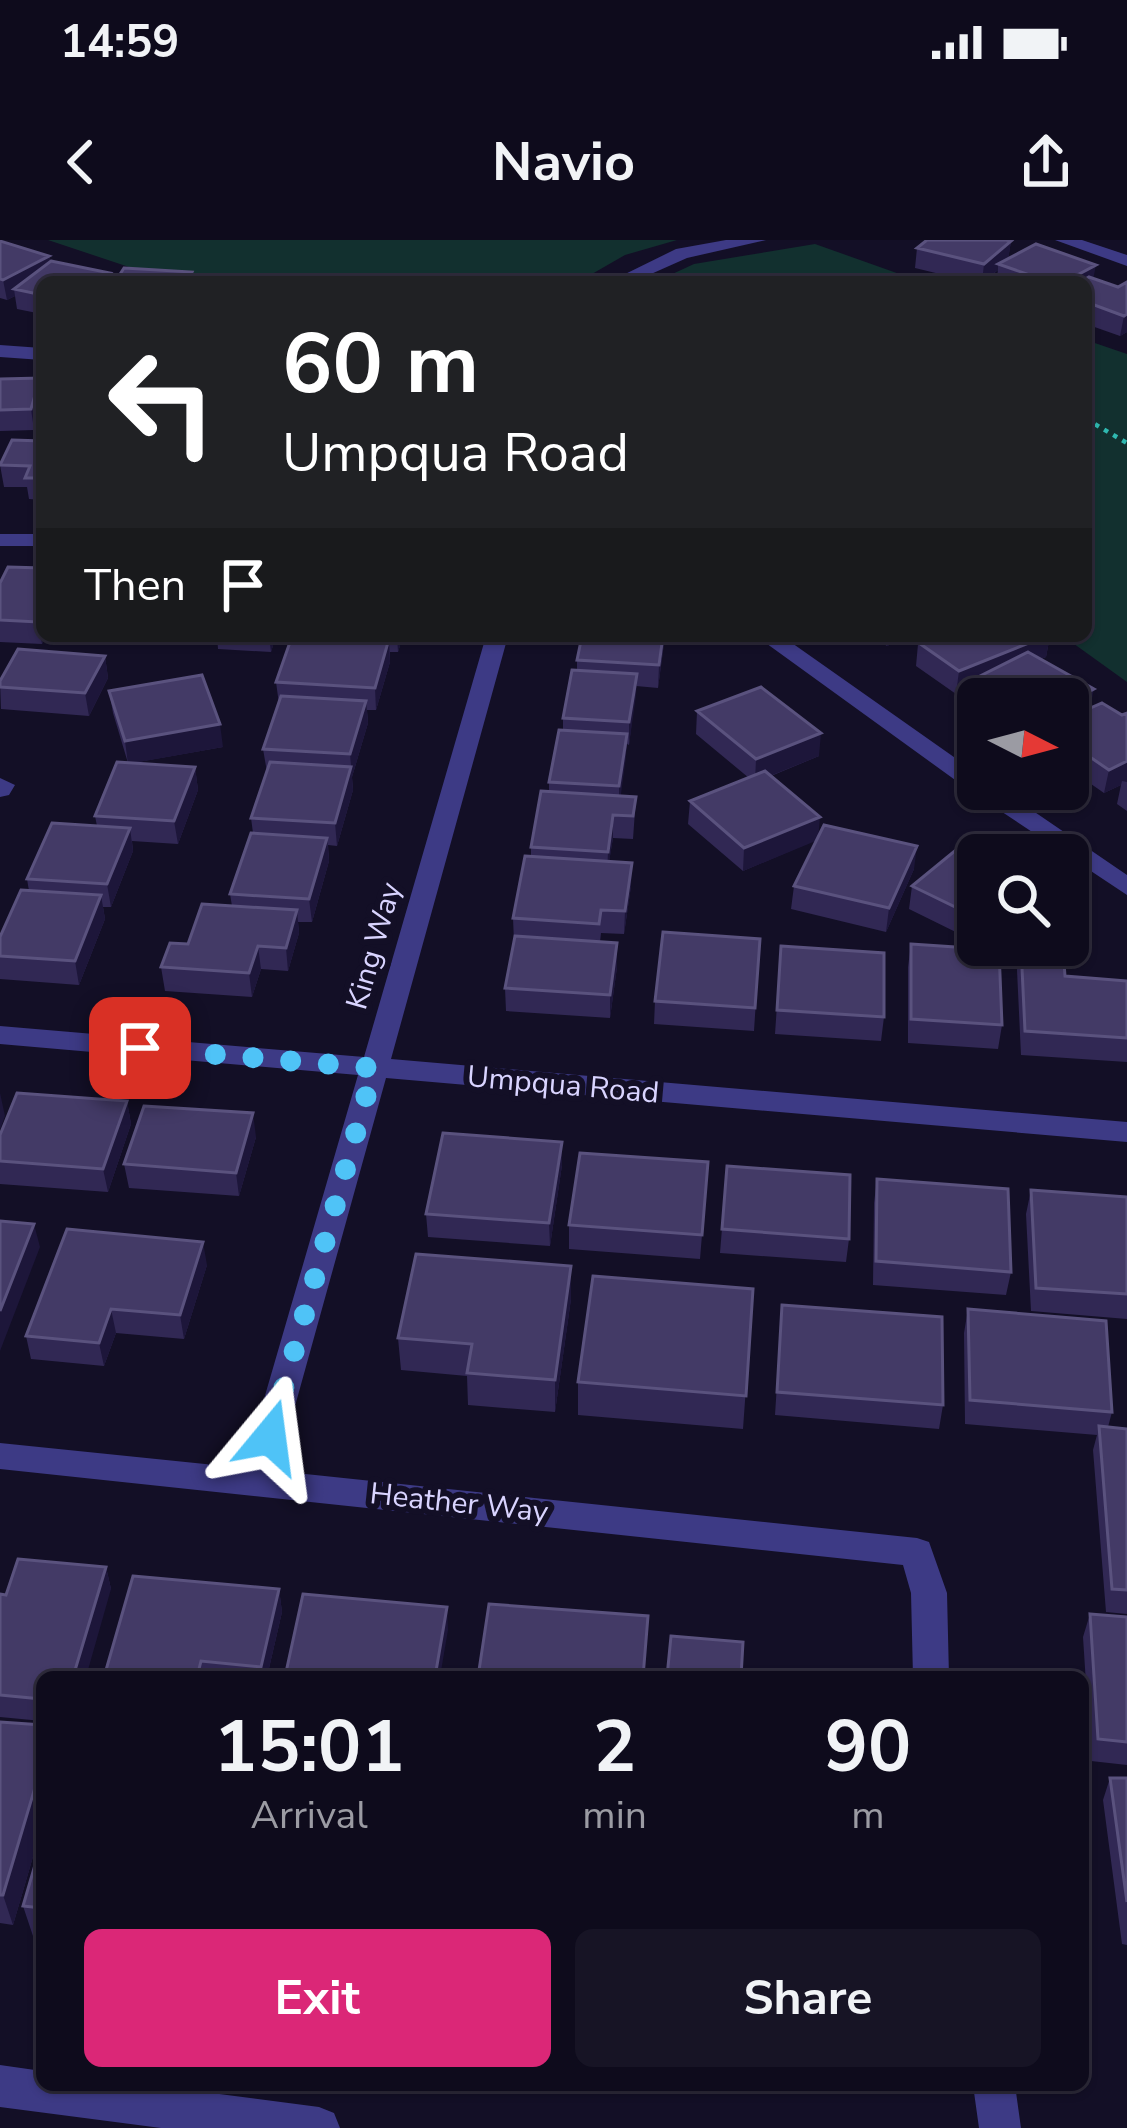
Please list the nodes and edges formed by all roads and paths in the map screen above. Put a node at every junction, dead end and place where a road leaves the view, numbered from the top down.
1 (757, 240) edge
2 (1064, 240) edge
3 (1127, 261) edge
4 (631, 276) edge
5 (0, 351) edge
6 (36, 354) edge
7 (1092, 423) edge
8 (1127, 443) edge
9 (0, 540) edge
10 (36, 540) edge
11 (495, 642) edge
12 (776, 642) edge
13 (957, 770) edge
14 (1015, 810) edge
15 (1127, 887) edge
16 (0, 1035) edge
17 (374, 1068) junction
18 (1127, 1132) edge
19 (0, 1456) edge
20 (257, 1483) junction
21 (931, 1671) edge
22 (0, 2086) edge
23 (36, 2091) edge
24 (38, 2091) edge
25 (995, 2091) edge
26 (319, 2128) edge
27 (1000, 2128) edge

1 - 4 street
2 - 3 street
5 - 6 street
7 - 8 path
9 - 10 street
11 - 17 street, King Way
12 - 13 street
14 - 15 street
16 - 17 street, Umpqua Road
17 - 18 street, Umpqua Road
17 - 20 street, King Way
19 - 20 street, Heather Way
20 - 21 street, Heather Way
22 - 23 street
24 - 26 street
25 - 27 street

